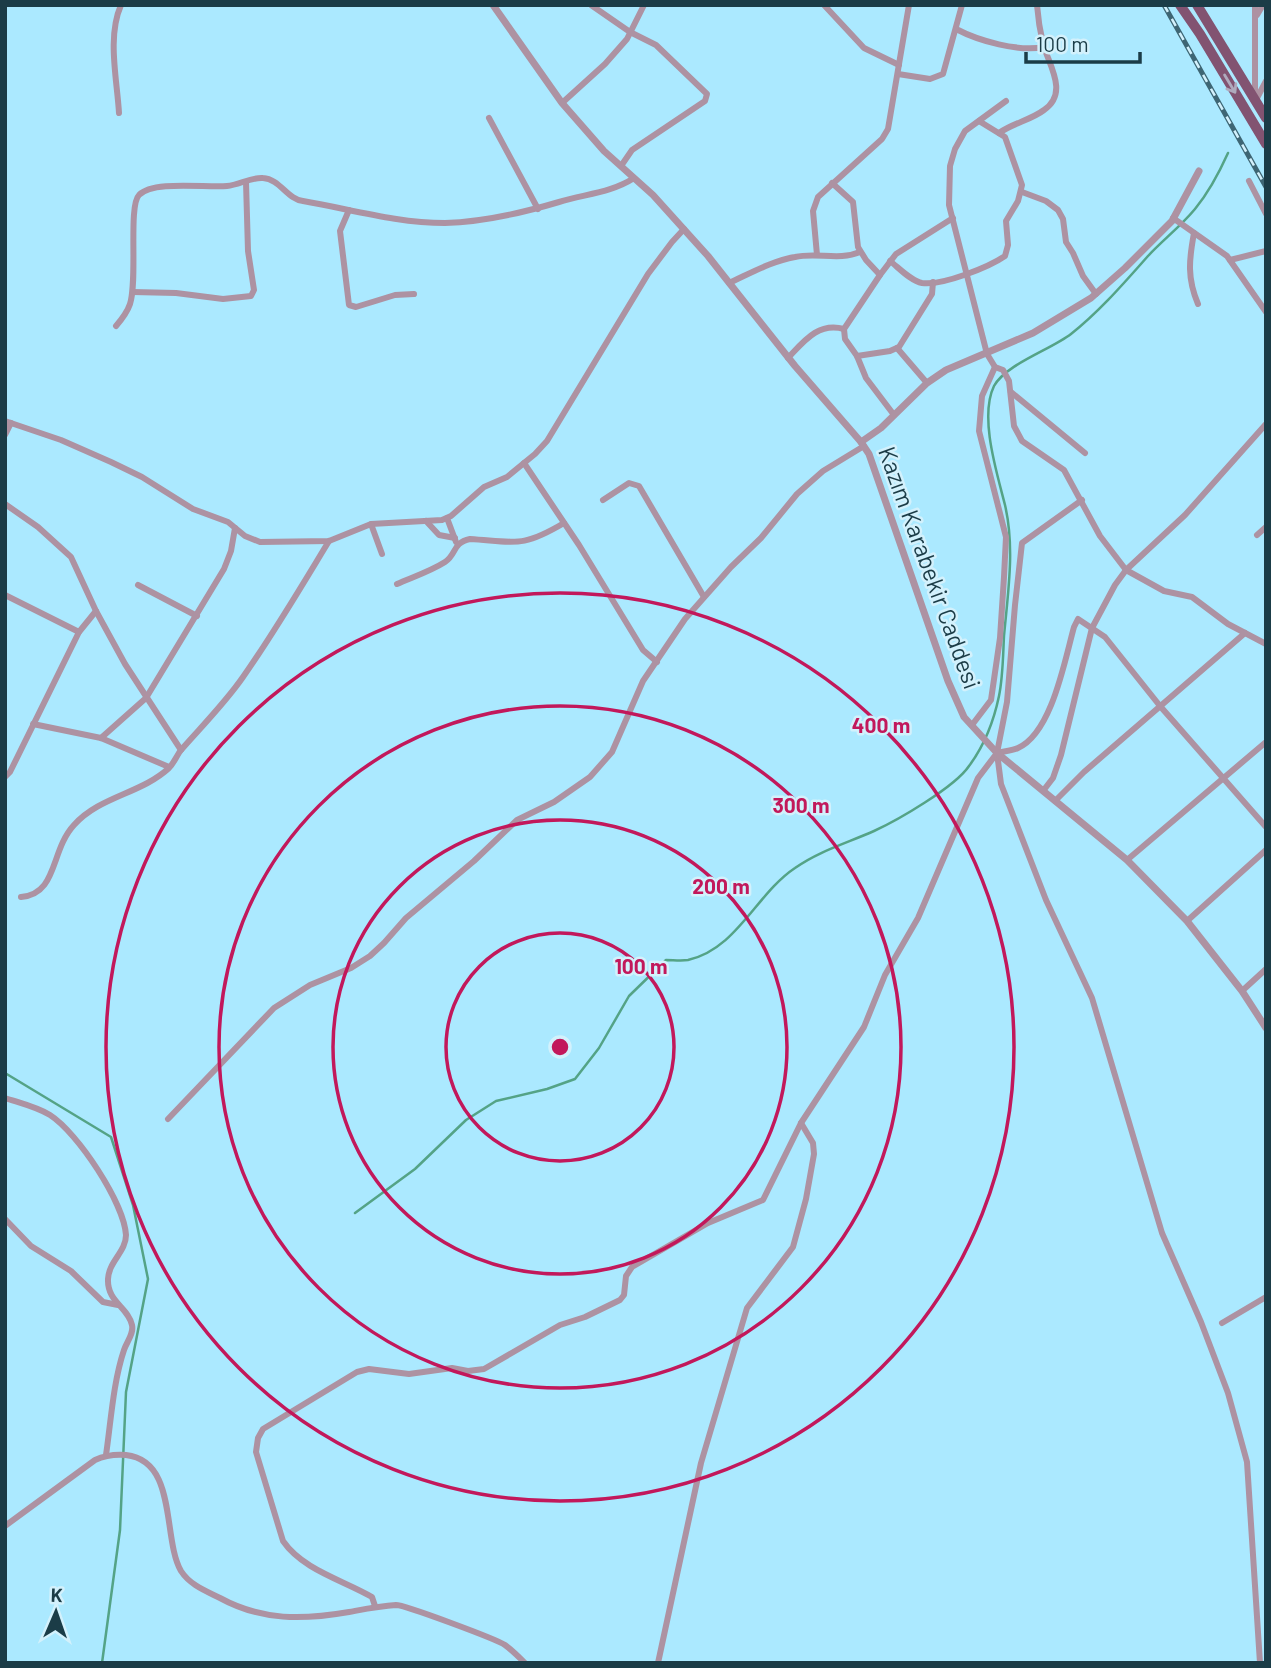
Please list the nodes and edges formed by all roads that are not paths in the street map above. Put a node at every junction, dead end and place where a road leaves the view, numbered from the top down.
1 (121, 5) edge
2 (493, 5) edge
3 (591, 5) edge
4 (643, 5) edge
5 (824, 5) edge
6 (909, 5) edge
7 (962, 5) edge
8 (1037, 5) edge
9 (1180, 5) edge
10 (1197, 5) edge
11 (1255, 5) edge
12 (1264, 5) edge
13 (1257, 15) junction
14 (956, 29) junction
15 (630, 32) junction
16 (1044, 47) junction
17 (899, 65) junction
18 (898, 74) junction
19 (1266, 81) edge
20 (1006, 101) dead end
21 (1255, 102) junction
22 (562, 103) junction
23 (119, 113) dead end
24 (489, 118) dead end
25 (1266, 118) edge
26 (979, 121) junction
27 (999, 133) junction
28 (1266, 144) edge
29 (621, 166) junction
30 (1199, 171) dead end
31 (634, 178) junction
32 (1249, 181) dead end
33 (246, 182) junction
34 (832, 183) junction
35 (1021, 192) junction
36 (538, 209) junction
37 (349, 210) junction
38 (1266, 214) edge
39 (953, 218) junction
40 (1176, 220) junction
41 (684, 229) junction
42 (1194, 233) junction
43 (1266, 251) edge
44 (860, 252) junction
45 (817, 255) junction
46 (1230, 260) junction
47 (890, 261) junction
48 (968, 274) junction
49 (880, 275) junction
50 (933, 282) junction
51 (729, 283) junction
52 (133, 292) junction
53 (414, 294) dead end
54 (1096, 294) junction
55 (1198, 304) dead end
56 (1266, 312) edge
57 (116, 326) dead end
58 (844, 329) junction
59 (897, 348) junction
60 (988, 354) junction
61 (857, 356) junction
62 (788, 358) junction
63 (995, 367) junction
64 (927, 383) junction
65 (1011, 392) junction
66 (894, 415) junction
67 (8, 422) edge
68 (1266, 424) edge
69 (5, 435) edge
70 (863, 444) junction
71 (1085, 453) dead end
72 (524, 463) junction
73 (1082, 499) junction
74 (603, 500) dead end
75 (5, 504) edge
76 (447, 518) junction
77 (426, 521) junction
78 (564, 523) junction
79 (371, 524) junction
80 (1266, 527) edge
81 (235, 528) junction
82 (1257, 535) dead end
83 (328, 541) junction
84 (456, 542) junction
85 (382, 554) dead end
86 (1126, 570) junction
87 (397, 584) dead end
88 (138, 586) dead end
89 (5, 595) edge
90 (705, 597) junction
91 (96, 611) junction
92 (197, 616) junction
93 (1092, 628) junction
94 (79, 632) junction
95 (1245, 633) junction
96 (1266, 644) edge
97 (657, 662) junction
98 (146, 698) junction
99 (1160, 706) junction
100 (33, 724) junction
101 (972, 725) junction
102 (101, 738) junction
103 (1266, 742) edge
104 (181, 750) junction
105 (997, 753) junction
106 (169, 767) junction
107 (5, 777) edge
108 (1224, 778) junction
109 (1043, 791) junction
110 (1055, 801) junction
111 (1266, 827) edge
112 (1266, 850) edge
113 (1127, 860) junction
114 (21, 897) dead end
115 (1186, 921) junction
116 (1266, 969) edge
117 (1242, 991) junction
118 (1266, 1028) edge
119 (5, 1098) edge
120 (169, 1119) dead end
121 (801, 1122) junction
122 (5, 1219) edge
123 (1266, 1297) edge
124 (118, 1305) junction
125 (1222, 1323) dead end
126 (106, 1455) junction
127 (5, 1527) edge
128 (374, 1603) junction
129 (525, 1663) edge
130 (658, 1663) edge
131 (1260, 1663) edge

1 - 23 street
2 - 22 street, Kazım Karabekir Caddesi
3 - 15 street
4 - 15 street
5 - 17 street
6 - 17 street
7 - 14 street
8 - 16 street
9 -> 28 main road
10 - 21 main road
11 - 13 street
12 - 13 street
13 - 21 street
14 - 16 street
14 - 18 street
15 - 22 street
15 - 29 street
16 - 27 street
17 - 18 street
18 - 34 street
19 - 21 street
20 - 26 street
21 - 25 main road
22 - 29 street, Kazım Karabekir Caddesi
24 - 36 street
26 - 27 street
26 - 39 street
27 - 35 street
29 - 31 street, Kazım Karabekir Caddesi
30 - 40 street
31 - 36 street
31 - 41 street, Kazım Karabekir Caddesi
32 - 38 street
33 - 37 street
33 - 52 street
33 - 52 street
34 - 44 street
34 - 45 street
35 - 48 street
35 - 54 street
36 - 37 street
37 - 53 street
39 - 47 street
39 - 48 street
40 - 42 street
40 - 54 street
41 - 51 street, Kazım Karabekir Caddesi
41 - 72 street
42 - 46 street
42 - 55 street
43 - 46 street
44 - 45 street
44 - 49 street
45 - 51 street
46 - 56 street
47 - 49 street
47 - 50 street
48 - 50 street
48 - 60 street
49 - 58 street
50 - 59 street
51 - 62 street, Kazım Karabekir Caddesi
52 - 57 street
54 - 60 street
58 - 61 street
58 - 62 street
59 - 61 street
59 - 64 street
60 - 63 street
60 - 64 street
61 - 66 street
62 - 70 street, Kazım Karabekir Caddesi
63 - 65 street
63 - 101 street
64 - 66 street
65 - 71 street
65 - 73 street
66 - 70 street
67 - 69 street
67 - 81 street
68 - 86 street
70 - 90 street
70 - 101 street, Kazım Karabekir Caddesi
72 - 76 street
72 - 78 street
73 - 86 street
73 - 105 street
74 - 90 street
75 - 91 street
76 - 77 street
76 - 84 street
77 - 79 street
77 - 84 street
78 - 84 street
78 - 97 street
79 - 83 street
79 - 85 street
80 - 82 street
81 - 83 street
81 - 92 street
83 - 104 street
84 - 87 street
86 - 93 street
86 - 95 street
88 - 92 street
89 - 94 street
90 - 97 street
91 - 94 street
91 - 98 street
92 - 98 street
93 - 99 street
93 - 105 street
93 - 109 street
94 - 100 street
95 - 96 street
95 - 99 street
97 - 120 street
98 - 102 street
98 - 104 street
99 - 108 street
99 - 110 street
100 - 102 street
100 - 107 street
101 - 105 street, Kazım Karabekir Caddesi
102 - 106 street
103 - 108 street
104 - 106 street
105 - 109 street, Kazım Karabekir Caddesi
105 - 121 street
105 - 131 street
106 - 114 street
108 - 111 street
108 - 113 street
109 - 110 street, Kazım Karabekir Caddesi
110 - 113 street, Kazım Karabekir Caddesi
112 - 115 street
113 - 115 street, Kazım Karabekir Caddesi
115 - 117 street, Kazım Karabekir Caddesi
116 - 117 street
117 - 118 street, Kazım Karabekir Caddesi
119 - 124 street
121 - 128 street
121 - 130 street
122 - 124 street
123 - 125 street
124 - 126 street
126 - 127 street
126 - 128 street
128 - 129 street

